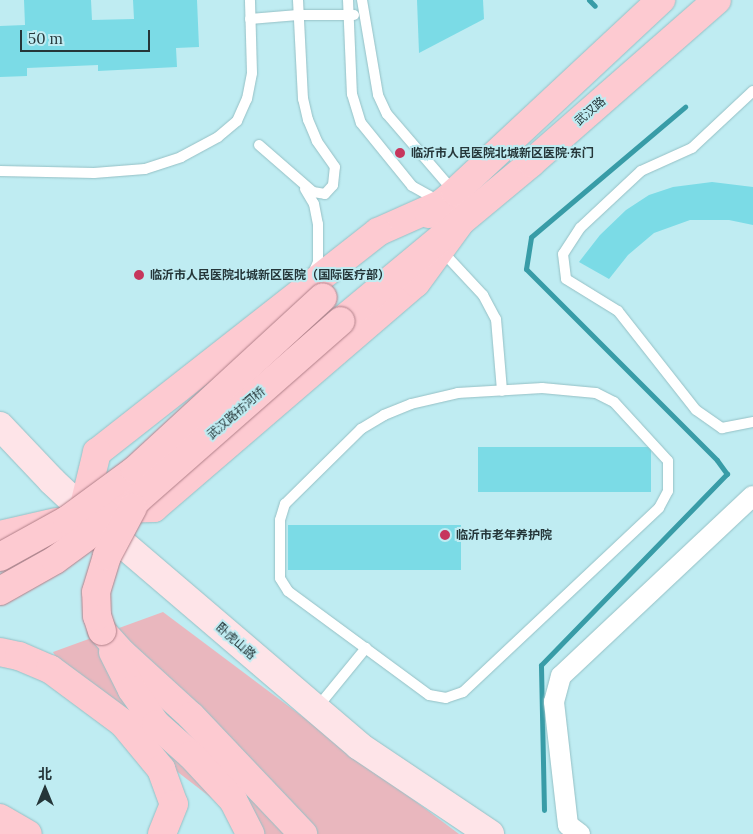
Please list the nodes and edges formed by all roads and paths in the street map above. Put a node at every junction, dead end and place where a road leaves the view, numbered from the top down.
1 (250, 0) edge
2 (298, 0) edge
3 (348, 0) edge
4 (362, 0) edge
5 (661, 0) edge
6 (717, 0) edge
7 (298, 15) junction
8 (363, 15) junction
9 (349, 16) junction
10 (250, 19) junction
11 (753, 91) edge
12 (260, 145) dead end
13 (0, 171) edge
14 (301, 184) junction
15 (453, 205) junction
16 (440, 250) junction
17 (315, 292) junction
18 (502, 390) junction
19 (753, 422) edge
20 (0, 426) edge
21 (753, 496) edge
22 (137, 500) junction
23 (75, 515) junction
24 (0, 535) edge
25 (0, 557) edge
26 (0, 591) edge
27 (102, 631) junction
28 (366, 648) junction
29 (0, 652) edge
30 (316, 709) junction
31 (0, 818) edge
32 (28, 834) edge
33 (162, 834) edge
34 (250, 834) edge
35 (303, 834) edge
36 (490, 834) edge
37 (580, 834) edge

1 - 10 lane
2 - 7 lane
3 - 9 lane
4 - 8 lane
5 - 15 main road
6 - 15 main road, 武汉路
7 - 9 lane
7 - 10 lane
7 - 14 lane
8 - 9 lane
8 - 15 lane
9 - 15 lane
10 - 13 lane
11 - 19 lane
12 - 14 lane
14 - 17 lane
15 - 16 main road
15 - 17 main road, 武汉路祊河桥
15 - 22 main road, 武汉路祊河桥, bridge
16 - 18 lane
16 - 23 main road
17 - 23 main road, 武汉路祊河桥, bridge
17 - 23 main road
18 - 28 lane
18 - 28 lane
20 - 23 street, 卧虎山路
21 - 37 street
22 - 26 main road, 武汉路祊河桥, bridge
22 - 27 main road, bridge
23 - 24 main road, bridge
23 - 25 main road, 武汉路祊河桥, bridge
23 - 30 street, 卧虎山路
27 - 34 main road
27 - 35 main road
28 - 30 lane
29 - 33 main road
30 - 36 street, 卧虎山路
31 - 32 main road

